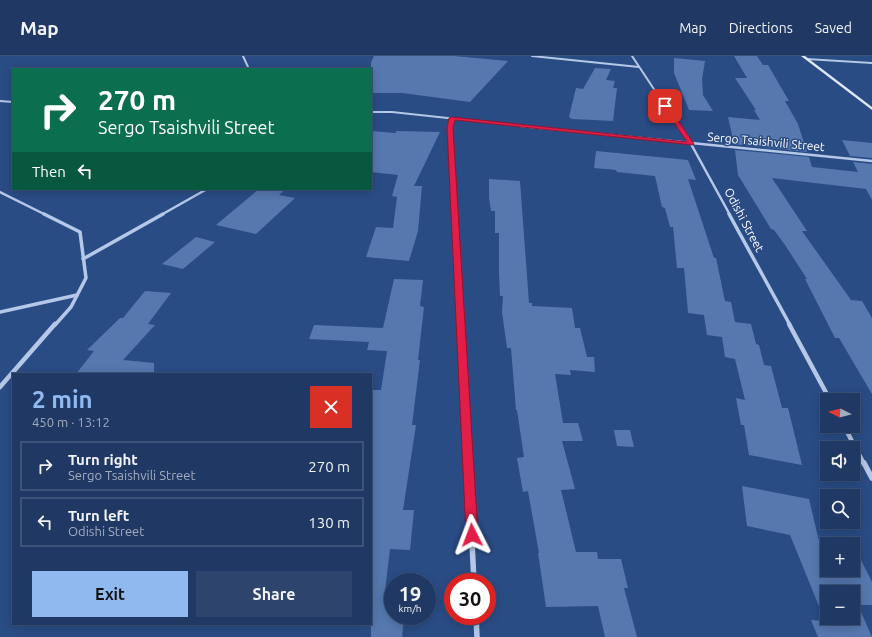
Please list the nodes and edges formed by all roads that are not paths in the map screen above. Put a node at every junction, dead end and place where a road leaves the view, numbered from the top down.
1 (243, 56) edge
2 (532, 56) edge
3 (632, 56) edge
4 (805, 58) edge
5 (872, 62) edge
6 (639, 67) junction
7 (249, 68) edge
8 (0, 101) edge
9 (12, 102) edge
10 (872, 109) edge
11 (372, 112) edge
12 (452, 118) junction
13 (691, 144) junction
14 (872, 161) edge
15 (205, 190) edge
16 (0, 192) edge
17 (83, 258) junction
18 (77, 295) junction
19 (0, 312) edge
20 (12, 373) edge
21 (12, 373) edge
22 (0, 387) edge
23 (826, 393) edge
24 (848, 433) edge
25 (872, 478) edge
26 (474, 573) edge
27 (476, 625) edge
28 (477, 637) edge

1 - 7 street
2 - 6 street
3 - 6 street, Odishi Street
4 - 5 street
4 - 10 main road
6 - 13 street, Odishi Street
8 - 9 street
11 - 12 street, Sergo Tsaishvili Street
12 - 13 street, Sergo Tsaishvili Street
12 - 26 street
13 - 14 street, Sergo Tsaishvili Street
13 - 23 street, Odishi Street
15 - 17 street
16 - 17 street
17 - 18 street
18 - 19 street
18 - 21 street
20 - 22 street
24 - 25 street
27 - 28 street

